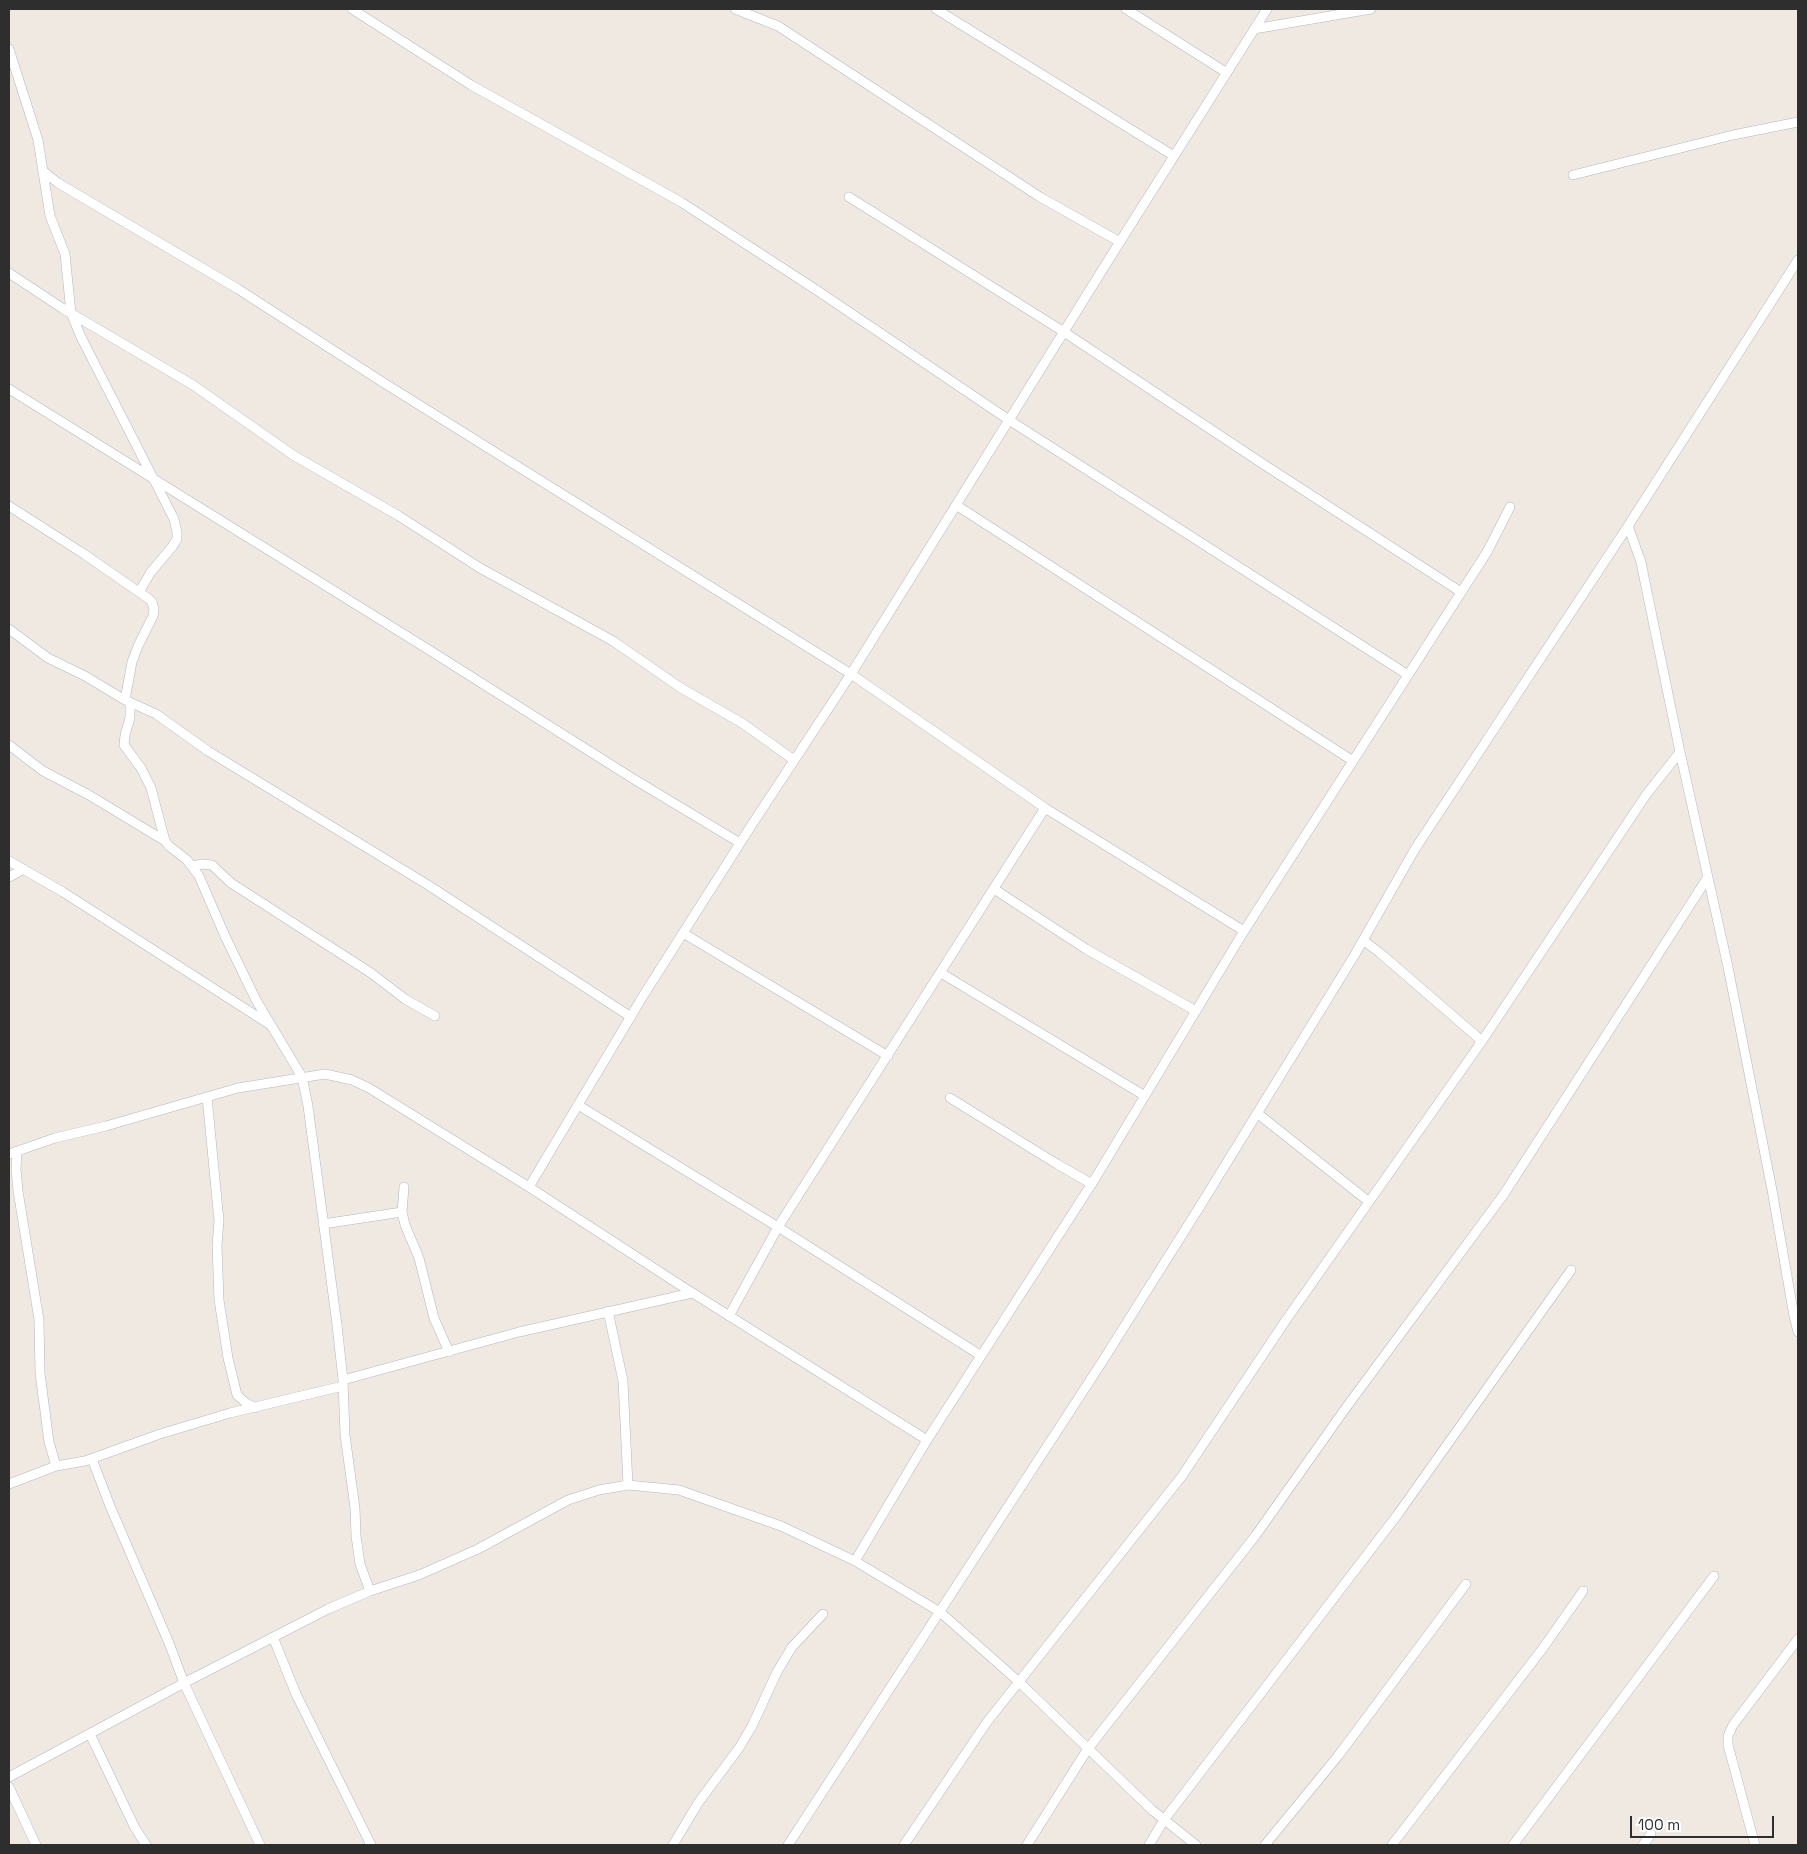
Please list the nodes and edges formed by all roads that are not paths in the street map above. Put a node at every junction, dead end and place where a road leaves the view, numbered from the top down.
1 (352, 9) edge
2 (735, 9) edge
3 (936, 9) edge
4 (1126, 9) edge
5 (1267, 9) edge
6 (1371, 9) edge
7 (1254, 29) junction
8 (9, 49) edge
9 (1226, 73) junction
10 (1798, 122) edge
11 (1174, 156) junction
12 (43, 171) junction
13 (1573, 175) dead end
14 (850, 196) dead end
15 (1120, 242) junction
16 (1798, 260) edge
17 (9, 273) edge
18 (71, 313) junction
19 (1064, 332) junction
20 (9, 389) edge
21 (1009, 420) junction
22 (156, 482) junction
23 (956, 505) junction
24 (9, 506) edge
25 (1510, 507) dead end
26 (1628, 526) junction
27 (139, 592) junction
28 (1461, 592) junction
29 (9, 629) edge
30 (851, 674) junction
31 (1408, 675) junction
32 (127, 701) junction
33 (9, 745) edge
34 (1680, 752) junction
35 (794, 760) junction
36 (1352, 761) junction
37 (1045, 808) junction
38 (166, 841) junction
39 (740, 843) junction
40 (9, 861) edge
41 (193, 866) junction
42 (24, 869) junction
43 (9, 877) edge
44 (1708, 877) junction
45 (994, 889) junction
46 (1244, 931) junction
47 (683, 933) junction
48 (1363, 940) junction
49 (941, 973) junction
50 (1196, 1011) junction
51 (434, 1016) dead end
52 (631, 1017) junction
53 (271, 1026) junction
54 (1482, 1041) junction
55 (888, 1056) junction
56 (302, 1077) junction
57 (1145, 1096) junction
58 (207, 1097) junction
59 (950, 1098) dead end
60 (578, 1105) junction
61 (1257, 1113) junction
62 (13, 1153) edge
63 (1092, 1184) junction
64 (404, 1187) dead end
65 (529, 1187) junction
66 (1368, 1201) junction
67 (402, 1212) junction
68 (322, 1224) junction
69 (778, 1227) junction
70 (1571, 1270) dead end
71 (692, 1293) junction
72 (608, 1311) junction
73 (729, 1316) junction
74 (1798, 1330) edge
75 (449, 1352) junction
76 (1263, 1354) dead end
77 (980, 1355) junction
78 (343, 1383) junction
79 (256, 1408) junction
80 (927, 1440) junction
81 (92, 1459) junction
82 (56, 1466) junction
83 (9, 1484) edge
84 (628, 1485) junction
85 (855, 1561) junction
86 (1714, 1576) dead end
87 (1466, 1584) dead end
88 (370, 1591) junction
89 (1583, 1591) dead end
90 (940, 1612) junction
91 (823, 1614) dead end
92 (273, 1637) junction
93 (1798, 1639) edge
94 (1018, 1681) junction
95 (184, 1683) junction
96 (90, 1734) junction
97 (1087, 1750) junction
98 (9, 1777) edge
99 (9, 1786) edge
100 (1164, 1820) junction
101 (1651, 1834) dead end
102 (36, 1845) edge
103 (146, 1845) edge
104 (260, 1845) edge
105 (371, 1845) edge
106 (673, 1845) edge
107 (788, 1845) edge
108 (904, 1845) edge
109 (1027, 1845) edge
110 (1150, 1845) edge
111 (1196, 1845) edge
112 (1265, 1845) edge
113 (1392, 1845) edge
114 (1513, 1845) edge
115 (1643, 1845) edge
116 (1755, 1845) edge

1 - 21 street
2 - 15 street
3 - 11 street
4 - 9 street
5 - 7 street
6 - 7 street
7 - 9 street
8 - 12 street
9 - 11 street
10 - 13 street
11 - 15 street
12 - 18 street
12 - 30 street
14 - 19 street
15 - 19 street
16 - 26 street
17 - 18 street
18 - 22 street
18 - 35 street
19 - 21 street
19 - 28 street
20 - 22 street
21 - 23 street
21 - 31 street
22 - 27 street
22 - 39 street
23 - 30 street
23 - 36 street
24 - 27 street
25 - 28 street
26 - 34 street
26 - 48 street
27 - 32 street
28 - 31 street
29 - 32 street
30 - 35 street
30 - 37 street
31 - 36 street
32 - 38 street
32 - 52 street
33 - 38 street
34 - 44 street
34 - 54 street
35 - 39 street
36 - 46 street
37 - 45 street
37 - 46 street
38 - 41 street
39 - 47 street
40 - 42 street
41 - 51 street
41 - 53 street
42 - 43 street
42 - 53 street
44 - 74 street
44 - 97 street
45 - 49 street
45 - 50 street
46 - 50 street
47 - 52 street
47 - 55 street
48 - 54 street
48 - 61 street
49 - 55 street
49 - 57 street
50 - 57 street
52 - 60 street
53 - 56 street
54 - 66 street
54 - 94 street
55 - 69 street
56 - 58 street
56 - 65 street
56 - 68 street
57 - 63 street
58 - 62 street
58 - 79 street
59 - 63 street
60 - 65 street
60 - 69 street
61 - 66 street
61 - 90 street
62 - 82 street
63 - 77 street
64 - 67 street
65 - 71 street
66 - 76 street
67 - 68 street
67 - 75 street
68 - 78 street
69 - 73 street
69 - 77 street
70 - 100 street
71 - 72 street
71 - 73 street
72 - 75 street
72 - 84 street
73 - 80 street
75 - 78 street
77 - 80 street
78 - 79 street
78 - 88 street
79 - 81 street
80 - 85 street
81 - 82 street
81 - 95 street
82 - 83 street
84 - 85 street
84 - 88 street
85 - 90 street
86 - 114 street
87 - 112 street
88 - 92 street
89 - 113 street
90 - 94 street
90 - 107 street
91 - 106 street
92 - 95 street
92 - 105 street
93 - 116 street
94 - 97 street
94 - 108 street
95 - 96 street
95 - 104 street
96 - 98 street
96 - 103 street
97 - 100 street
97 - 109 street
99 - 102 street
100 - 110 street
100 - 111 street
101 - 115 street

